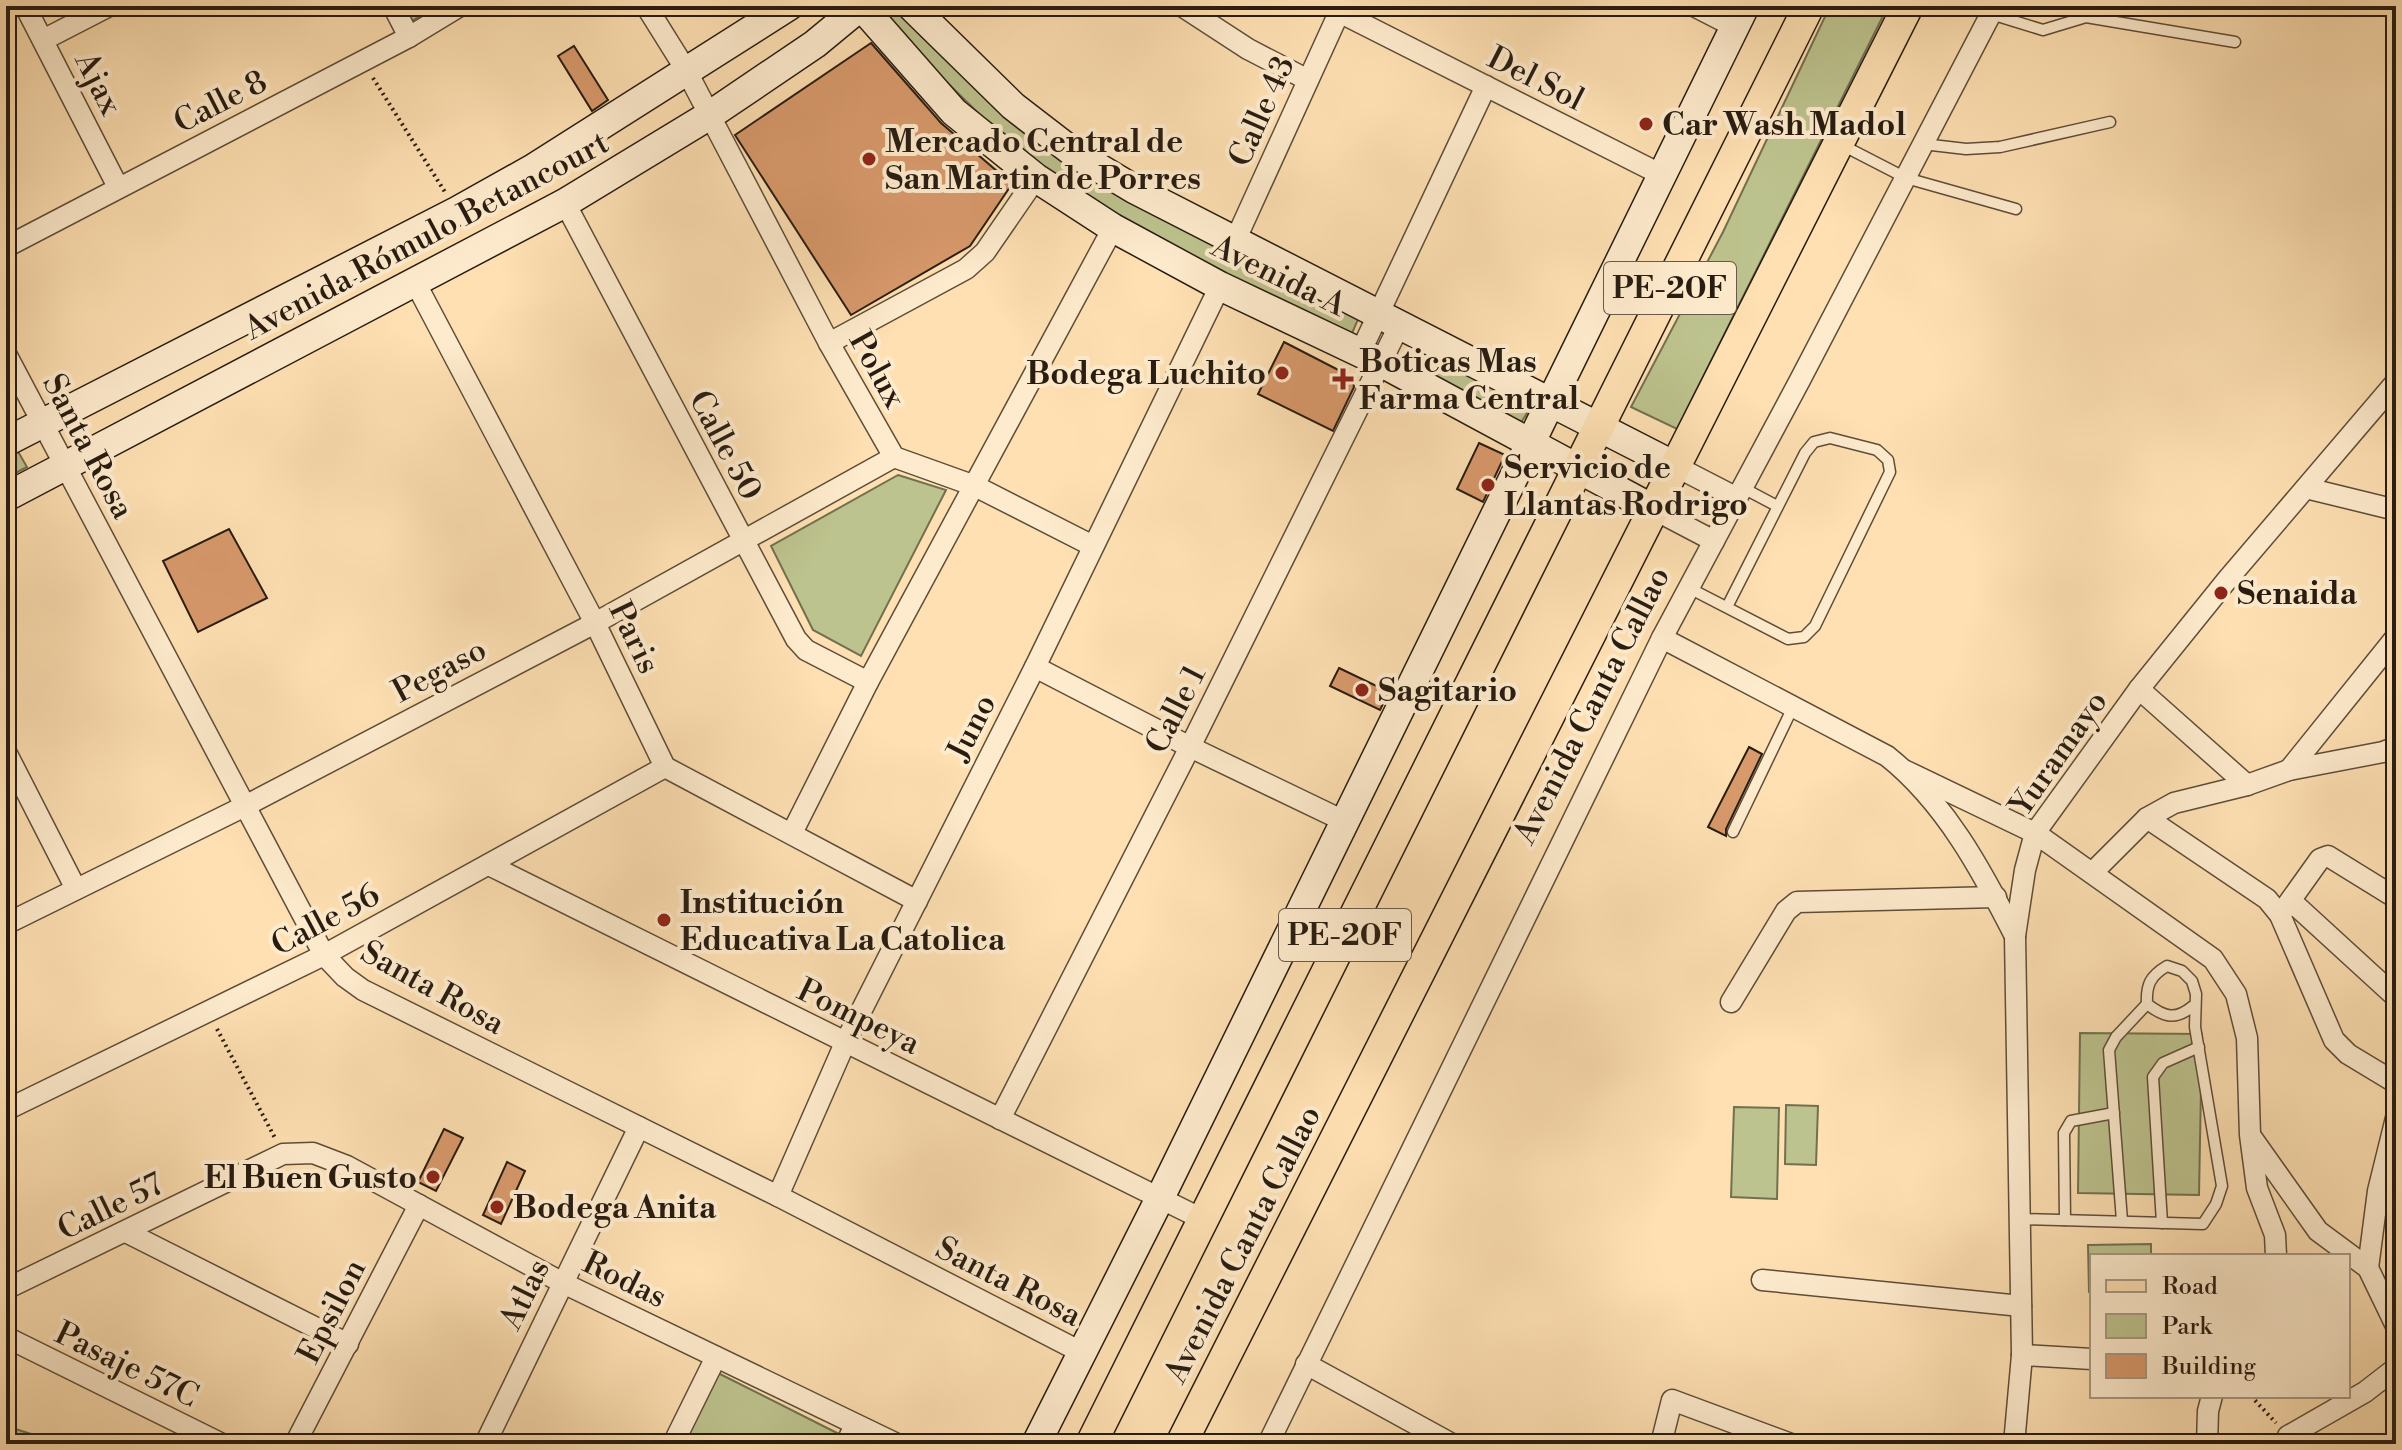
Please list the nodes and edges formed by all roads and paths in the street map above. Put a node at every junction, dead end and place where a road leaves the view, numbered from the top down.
1 (25, 6) edge
2 (109, 6) edge
3 (393, 6) edge
4 (460, 6) edge
5 (646, 6) edge
6 (789, 6) edge
7 (861, 6) edge
8 (911, 6) edge
9 (1182, 6) edge
10 (1694, 6) edge
11 (1809, 6) edge
12 (1908, 6) edge
13 (1340, 9) edge
14 (1993, 10) edge
15 (1740, 16) edge
16 (409, 37) junction
17 (43, 40) junction
18 (2235, 42) dead end
19 (363, 61) junction
20 (686, 70) junction
21 (1308, 80) junction
22 (1486, 86) junction
23 (710, 115) junction
24 (2110, 122) dead end
25 (1838, 143) junction
26 (1923, 144) junction
27 (1664, 176) junction
28 (1036, 178) junction
29 (1906, 178) junction
30 (118, 187) junction
31 (565, 203) junction
32 (2016, 209) dead end
33 (457, 211) junction
34 (1113, 228) junction
35 (1235, 241) junction
36 (6, 247) edge
37 (415, 282) junction
38 (1220, 286) junction
39 (1389, 319) junction
40 (829, 343) junction
41 (6, 354) edge
42 (1371, 358) junction
43 (2396, 382) edge
44 (1551, 403) junction
45 (44, 423) junction
46 (1601, 427) junction
47 (6, 442) edge
48 (1531, 443) junction
49 (894, 457) junction
50 (67, 466) junction
51 (1675, 466) junction
52 (1579, 469) junction
53 (975, 486) junction
54 (2306, 488) junction
55 (1740, 493) junction
56 (6, 497) edge
57 (1777, 506) junction
58 (1653, 509) junction
59 (2396, 510) edge
60 (742, 541) junction
61 (1714, 541) junction
62 (1093, 546) junction
63 (1689, 588) junction
64 (1727, 607) junction
65 (595, 623) junction
66 (2396, 637) edge
67 (1662, 638) junction
68 (1035, 667) junction
69 (868, 682) junction
70 (2139, 689) junction
71 (1793, 707) junction
72 (1190, 747) junction
73 (2396, 747) edge
74 (6, 752) edge
75 (665, 767) junction
76 (2289, 770) junction
77 (1906, 771) junction
78 (2247, 785) junction
79 (245, 806) junction
80 (2147, 818) junction
81 (1344, 821) junction
82 (1733, 832) dead end
83 (792, 833) junction
84 (2035, 833) junction
85 (489, 865) junction
86 (2092, 873) junction
87 (76, 889) junction
88 (1996, 897) junction
89 (2396, 898) edge
90 (917, 901) junction
91 (2286, 908) junction
92 (6, 924) edge
93 (2015, 936) junction
94 (324, 955) junction
95 (2396, 997) edge
96 (1731, 1002) dead end
97 (2147, 1004) junction
98 (2193, 1006) junction
99 (208, 1012) junction
100 (845, 1043) junction
101 (2199, 1047) junction
102 (2396, 1083) edge
103 (6, 1110) edge
104 (2114, 1113) junction
105 (2396, 1118) edge
106 (1000, 1119) junction
107 (639, 1127) junction
108 (2250, 1135) junction
109 (283, 1154) junction
110 (778, 1196) junction
111 (1159, 1200) junction
112 (419, 1205) junction
113 (1202, 1219) junction
114 (2019, 1219) junction
115 (2065, 1220) junction
116 (2122, 1221) junction
117 (2162, 1223) junction
118 (126, 1232) junction
119 (2276, 1254) edge
120 (2349, 1254) edge
121 (2350, 1255) edge
122 (2368, 1268) junction
123 (1762, 1280) dead end
124 (563, 1283) junction
125 (6, 1289) edge
126 (2021, 1306) junction
127 (2396, 1326) edge
128 (6, 1337) edge
129 (348, 1344) junction
130 (1081, 1352) junction
131 (2022, 1355) junction
132 (716, 1357) junction
133 (2090, 1359) edge
134 (1306, 1364) junction
135 (2396, 1368) edge
136 (2211, 1398) edge
137 (2253, 1398) edge
138 (855, 1425) junction
139 (2288, 1436) joint
140 (222, 1444) edge
141 (295, 1444) edge
142 (485, 1444) edge
143 (673, 1444) edge
144 (846, 1444) edge
145 (897, 1444) edge
146 (1036, 1444) edge
147 (1091, 1444) edge
148 (1181, 1444) edge
149 (1268, 1444) edge
150 (1452, 1444) edge
151 (1661, 1444) edge
152 (1791, 1444) edge
153 (2014, 1444) edge
154 (2207, 1444) edge

1 - 17 street, Ajax
2 - 17 street
3 - 16 street
4 - 16 street, Calle 8
5 - 20 street, Polux
6 - 20 street, Avenida Rómulo Betancourt
7 - 23 street, Avenida Rómulo Betancourt
7 - 28 street, Avenida A
8 - 35 street, Avenida A
9 - 21 street
10 - 15 street
11 - 46 main road, Avenida Canta Callao / PE-20F
12 - 25 main road, Avenida Canta Callao / PE-20F
13 - 21 street, Calle 43
13 - 22 street, Del Sol
14 - 18 lane
14 - 26 street, Avenida Canta Callao
15 - 27 street
16 - 19 street, Calle 8
17 - 30 street, Ajax
19 - 30 street, Calle 8
19 - 33 path
20 - 23 street, Polux
20 - 33 street, Avenida Rómulo Betancourt
21 - 35 street, Calle 43
22 - 27 street, Del Sol
22 - 39 street, Calle 1
23 - 31 street, Avenida Rómulo Betancourt
23 - 40 street, Polux
24 - 26 lane
25 - 29 lane
25 - 51 main road, Avenida Canta Callao / PE-20F
26 - 29 street, Avenida Canta Callao
27 - 44 street
28 - 34 street, Avenida A
28 - 40 street
29 - 32 lane
29 - 55 street, Avenida Canta Callao
30 - 36 street, Calle 8
31 - 37 street, Avenida Rómulo Betancourt
31 - 60 street, Calle 50
33 - 45 street, Avenida Rómulo Betancourt
34 - 38 street, Avenida A
34 - 53 street
35 - 39 street, Avenida A
37 - 50 street, Avenida Rómulo Betancourt
37 - 65 street, Paris
38 - 42 street, Avenida A
38 - 62 street, Juno
39 - 42 street, Calle 1
39 - 44 street, Avenida A
40 - 49 street, Polux
41 - 45 street, Santa Rosa
42 - 48 street, Avenida A
42 - 72 street, Calle 1
43 - 54 street, Yuramayo
44 - 46 street, Avenida A
44 - 48 street
45 - 47 street, Avenida Rómulo Betancourt
45 - 50 street, Santa Rosa
46 - 51 street, Avenida A
46 - 52 main road, Avenida Canta Callao / PE-20F
48 - 52 street, Avenida A
48 - 81 street
49 - 53 street, Polux
49 - 60 street, Pegaso
50 - 56 street, Avenida Rómulo Betancourt
50 - 79 street, Santa Rosa
51 - 55 street, Avenida A
51 - 58 main road, Avenida Canta Callao / PE-20F
52 - 58 street, Avenida A
52 - 113 main road, Avenida Canta Callao / PE-20F
53 - 62 street, Polux
53 - 69 street
54 - 59 street
54 - 70 street, Yuramayo
55 - 57 lane
55 - 61 street, Avenida Canta Callao
57 - 64 lane
57 - 64 lane
58 - 61 street, Avenida A
58 - 148 main road, Avenida Canta Callao / PE-20F
60 - 65 street, Pegaso
60 - 69 street, Calle 50
61 - 63 street, Avenida Canta Callao
62 - 68 street, Juno
63 - 64 lane
63 - 67 street, Avenida Canta Callao
65 - 75 street, Paris
65 - 79 street, Pegaso
66 - 76 street
67 - 71 street
67 - 134 street, Avenida Canta Callao
68 - 72 street
68 - 90 street, Juno
69 - 83 street
70 - 78 street
70 - 84 street, Yuramayo
71 - 77 street
71 - 82 lane
72 - 81 street
72 - 106 street, Calle 1
73 - 76 street
74 - 87 street
75 - 83 street
75 - 85 street, Calle 56
76 - 78 street
77 - 84 street
77 - 88 street
78 - 80 street
79 - 87 street, Pegaso
79 - 94 street, Santa Rosa
80 - 86 street
80 - 91 street
81 - 111 street
83 - 90 street
84 - 86 street
84 - 93 street, Yuramayo
85 - 94 street, Calle 56
85 - 100 street, Pompeya
86 - 108 street
87 - 92 street, Pegaso
88 - 93 street
88 - 96 street
89 - 91 street
90 - 100 street, Juno
91 - 95 street
91 - 102 street
93 - 114 street, Yuramayo
94 - 99 street, Calle 56
94 - 107 street, Santa Rosa
97 - 98 lane
97 - 98 lane
97 - 104 lane
98 - 101 lane
99 - 103 street, Calle 56
99 - 109 path
100 - 106 street, Pompeya
100 - 110 street, Juno
101 - 117 lane
101 - 117 lane
104 - 115 lane
104 - 116 lane
105 - 122 street
106 - 111 street, Pompeya
107 - 110 street, Santa Rosa
107 - 124 street, Atlas
108 - 119 street
108 - 120 street
109 - 112 street, Rodas
109 - 118 street, Calle 57
110 - 130 street, Santa Rosa
111 - 113 street, Pompeya
111 - 130 street
112 - 124 street, Rodas
112 - 129 street, Epsilon
113 - 147 main road, Avenida Canta Callao / PE-20F
114 - 115 lane
114 - 126 street, Yuramayo
115 - 116 lane
116 - 117 lane
118 - 125 street, Calle 57
118 - 129 street
121 - 122 street
122 - 127 street
123 - 126 street
124 - 132 street, Rodas
124 - 142 street, Atlas
126 - 131 street, Yuramayo
128 - 140 street, Pasaje 57C
129 - 141 street, Epsilon
130 - 146 street
131 - 133 street
131 - 153 street, Yuramayo
132 - 138 street, Rodas
132 - 143 street
134 - 149 street, Avenida Canta Callao
134 - 150 street
135 - 139 street
136 - 154 street
137 - 139 path
138 - 144 street
138 - 145 street, Rodas
151 - 152 street

